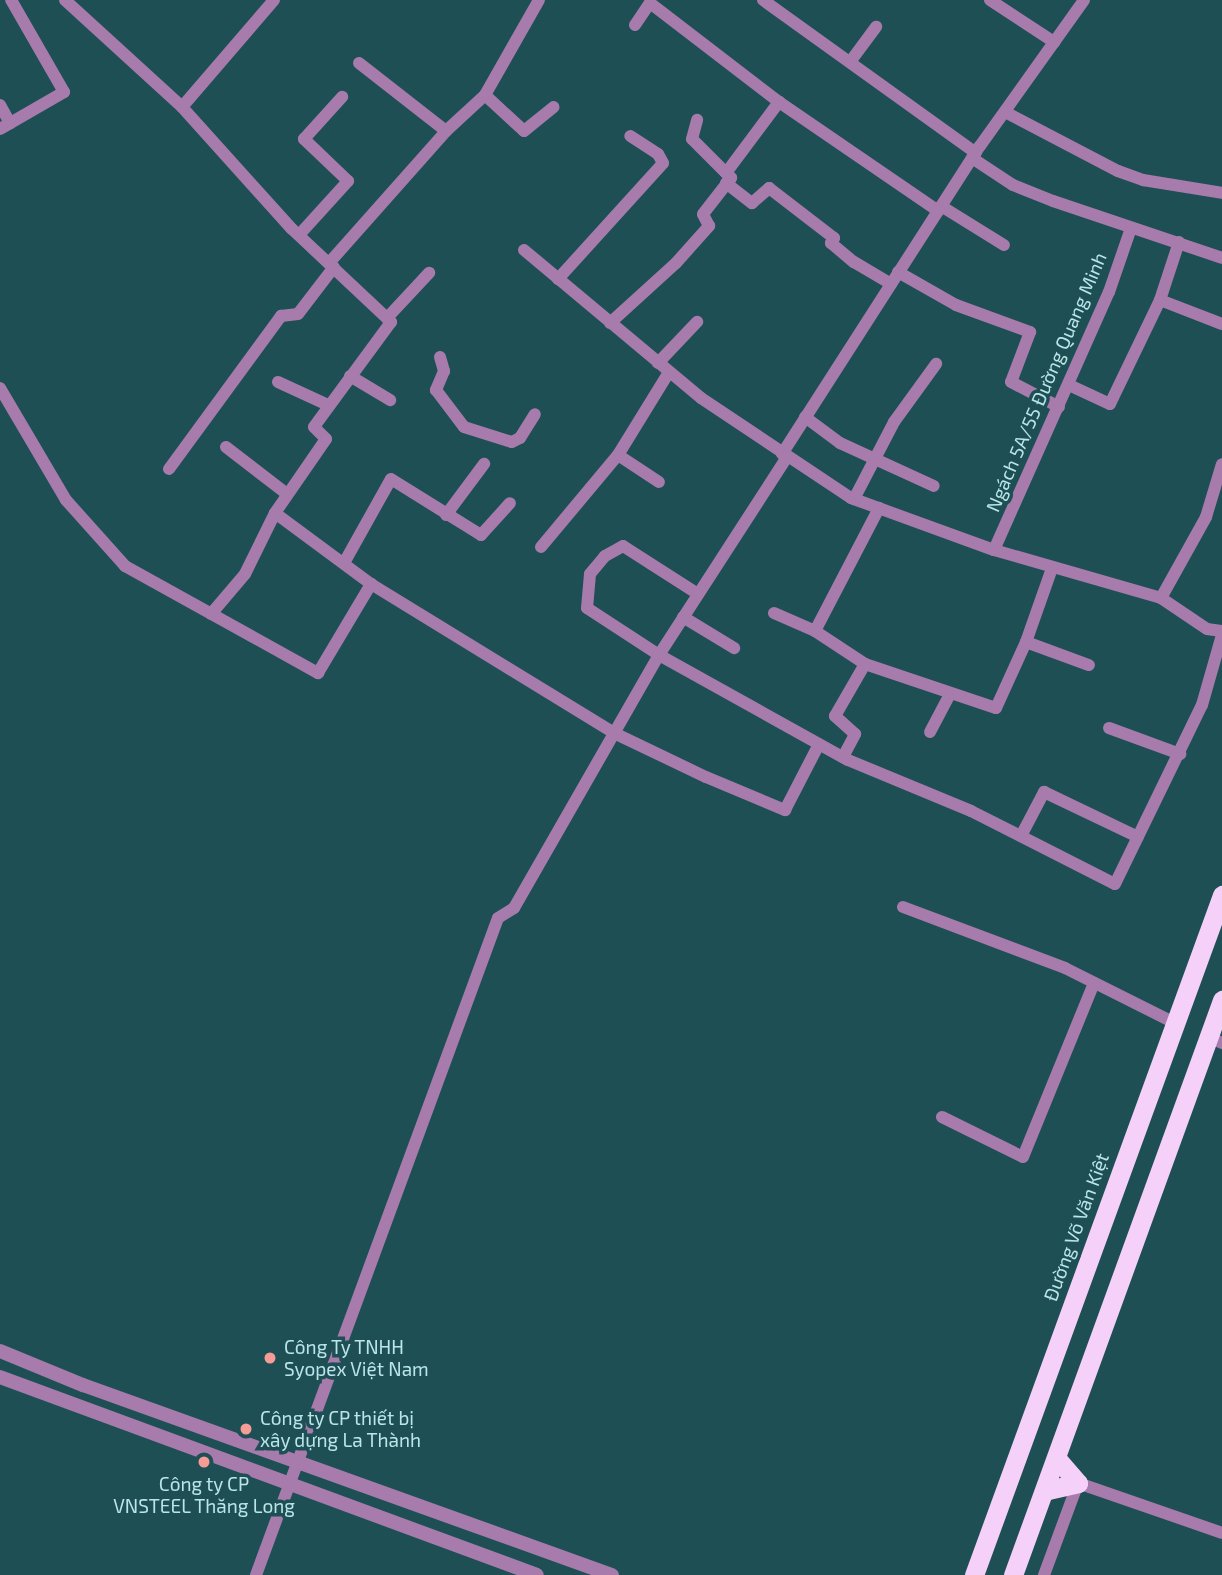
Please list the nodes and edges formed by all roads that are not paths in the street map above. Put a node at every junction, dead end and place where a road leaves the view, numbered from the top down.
1 (12, 0) edge
2 (65, 0) edge
3 (274, 0) edge
4 (539, 0) edge
5 (763, 0) edge
6 (990, 0) edge
7 (1084, 0) edge
8 (652, 2) edge
9 (635, 25) dead end
10 (876, 27) dead end
11 (1054, 41) junction
12 (850, 62) junction
13 (359, 63) dead end
14 (485, 95) junction
15 (342, 97) dead end
16 (779, 102) junction
17 (0, 105) edge
18 (182, 107) junction
19 (554, 107) dead end
20 (1005, 112) junction
21 (697, 120) dead end
22 (5, 126) edge
23 (446, 131) junction
24 (630, 136) dead end
25 (974, 156) junction
26 (726, 178) junction
27 (1222, 193) edge
28 (939, 208) junction
29 (1131, 228) junction
30 (299, 235) junction
31 (1179, 242) junction
32 (1004, 245) dead end
33 (524, 250) dead end
34 (1222, 258) edge
35 (331, 265) junction
36 (898, 272) junction
37 (429, 273) dead end
38 (558, 279) junction
39 (891, 284) junction
40 (1160, 300) junction
41 (387, 318) junction
42 (697, 322) dead end
43 (610, 323) junction
44 (1222, 324) edge
45 (440, 357) dead end
46 (658, 363) junction
47 (936, 363) dead end
48 (669, 372) junction
49 (350, 376) junction
50 (278, 382) dead end
51 (1069, 385) junction
52 (0, 388) edge
53 (390, 400) dead end
54 (328, 405) junction
55 (1059, 407) junction
56 (535, 414) dead end
57 (805, 417) junction
58 (226, 447) dead end
59 (618, 454) junction
60 (784, 456) junction
61 (873, 459) junction
62 (484, 464) dead end
63 (1222, 464) edge
64 (169, 469) dead end
65 (659, 482) dead end
66 (934, 486) dead end
67 (288, 494) junction
68 (854, 499) junction
69 (510, 503) dead end
70 (879, 508) junction
71 (275, 513) junction
72 (446, 515) junction
73 (541, 547) dead end
74 (993, 550) junction
75 (344, 564) junction
76 (1052, 568) junction
77 (370, 584) junction
78 (698, 594) junction
79 (1161, 598) junction
80 (774, 613) dead end
81 (211, 614) junction
82 (683, 617) junction
83 (815, 631) junction
84 (1222, 633) edge
85 (1026, 642) junction
86 (734, 648) dead end
87 (659, 655) junction
88 (865, 664) junction
89 (1089, 665) dead end
90 (949, 696) junction
91 (1110, 728) dead end
92 (930, 732) dead end
93 (614, 733) junction
94 (819, 744) junction
95 (1180, 754) junction
96 (843, 757) junction
97 (1021, 836) junction
98 (1138, 837) junction
99 (1222, 895) edge
100 (903, 907) dead end
101 (1094, 983) junction
102 (1222, 1000) edge
103 (1175, 1023) junction
104 (1219, 1042) edge
105 (942, 1117) dead end
106 (0, 1351) edge
107 (0, 1377) edge
108 (298, 1462) junction
109 (1060, 1462) junction
110 (1078, 1483) junction
111 (291, 1484) junction
112 (1050, 1490) junction
113 (1222, 1533) edge
114 (256, 1575) edge
115 (537, 1575) edge
116 (612, 1575) edge
117 (974, 1575) edge
118 (1013, 1575) edge
119 (1024, 1575) edge
120 (1044, 1575) edge

1 - 22 street
2 - 18 street
3 - 18 street
4 - 14 street
5 - 12 street
6 - 11 street
7 - 11 street
8 - 9 street
8 - 16 street
10 - 12 street
11 - 20 street
12 - 25 street
13 - 23 street
14 - 19 street
14 - 23 street
15 - 30 street
16 - 26 street
16 - 28 street
17 - 22 street
18 - 30 street
20 - 25 street
20 - 27 street
21 - 26 street
23 - 35 street
24 - 38 street
25 - 28 street
25 - 29 street
26 - 39 street
26 - 43 street
28 - 32 street
28 - 36 street
29 - 31 street
29 - 51 street, Ngách 5A/55 Đường Quang Minh
30 - 35 street
31 - 34 street
31 - 40 street
33 - 38 street
35 - 41 street
35 - 64 street
36 - 39 street
36 - 55 street
37 - 41 street
38 - 43 street
39 - 57 street
40 - 44 street
40 - 51 street
41 - 49 street
42 - 46 street
43 - 46 street
45 - 56 street
46 - 48 street
47 - 61 street
48 - 59 street
48 - 60 street
49 - 53 street
49 - 54 street
50 - 54 street
51 - 55 street, Ngách 5A/55 Đường Quang Minh
52 - 81 street
54 - 67 street
55 - 74 street, Ngách 5A/55 Đường Quang Minh
57 - 60 street
57 - 61 street
58 - 67 street
59 - 65 street
59 - 73 street
60 - 68 street
60 - 78 street
61 - 66 street
61 - 68 street
62 - 72 street
63 - 79 street
67 - 71 street
68 - 70 street
69 - 72 street
70 - 74 street
70 - 83 street
71 - 75 street
71 - 81 street
72 - 75 street
74 - 76 street
75 - 77 street
76 - 79 street
76 - 85 street
77 - 81 street
77 - 93 street
78 - 82 street
78 - 87 street
79 - 84 street
80 - 83 street
82 - 86 street
82 - 87 street
83 - 88 street
84 - 95 street
85 - 89 street
85 - 90 street
87 - 93 street
87 - 94 street
88 - 90 street
88 - 96 street
90 - 92 street
91 - 95 street
93 - 94 street
93 - 108 street
94 - 96 street
95 - 98 street
96 - 97 street
97 - 98 street
97 - 98 street
99 - 103 highway, Đường Võ Văn Kiệt
100 - 101 street
101 - 103 street
101 - 105 street
102 - 104 highway
103 - 117 highway, Đường Võ Văn Kiệt
104 - 109 highway
106 - 108 street
107 - 111 street
108 - 111 street
108 - 116 street
109 - 110 highway
109 - 112 highway
110 - 112 highway
110 - 113 street
110 - 120 street
111 - 114 street
111 - 115 street
112 - 118 highway
112 - 119 highway

